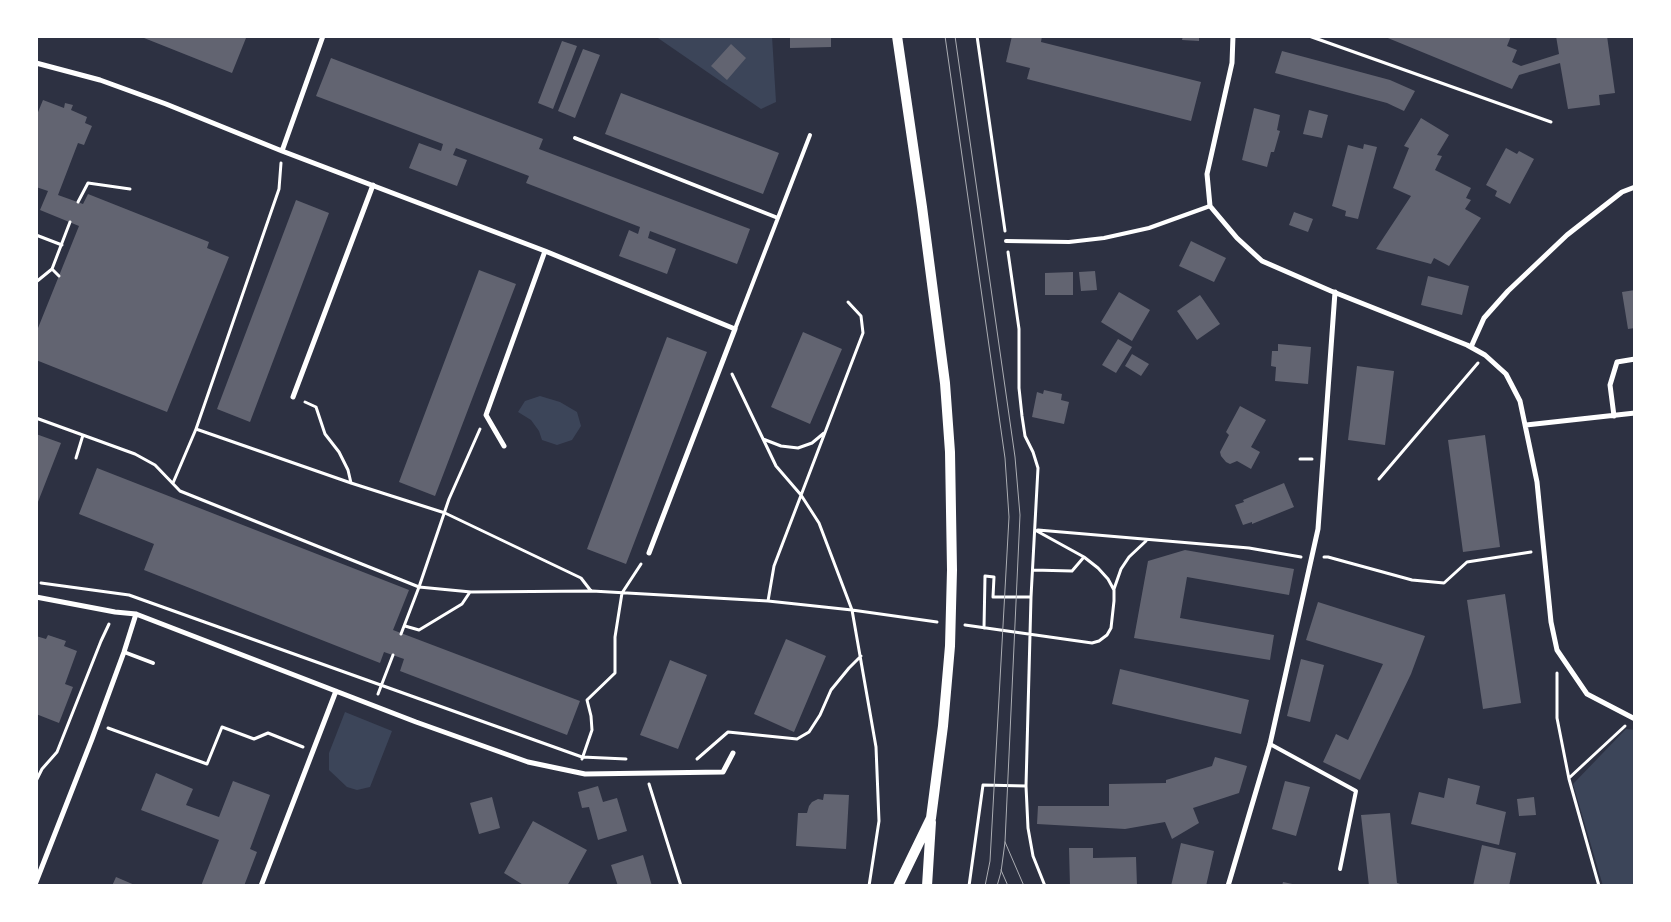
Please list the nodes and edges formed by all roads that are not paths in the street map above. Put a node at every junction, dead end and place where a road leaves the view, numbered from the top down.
1 (323, 36) edge
2 (897, 36) edge
3 (1234, 36) edge
4 (36, 63) edge
5 (810, 135) dead end
6 (575, 138) dead end
7 (282, 150) junction
8 (373, 185) junction
9 (1635, 187) edge
10 (1210, 206) junction
11 (778, 218) junction
12 (1006, 241) road end
13 (545, 251) junction
14 (1336, 292) junction
15 (735, 329) junction
16 (1471, 347) junction
17 (1635, 359) edge
18 (292, 397) road end
19 (1635, 412) edge
20 (1614, 416) junction
21 (1526, 424) junction
22 (504, 446) dead end
23 (649, 553) road end
24 (36, 597) edge
25 (136, 614) junction
26 (124, 652) junction
27 (153, 663) dead end
28 (336, 691) junction
29 (1635, 719) edge
30 (1270, 744) junction
31 (733, 753) dead end
32 (931, 818) junction
33 (1340, 869) dead end
34 (36, 882) edge
35 (900, 882) edge
36 (260, 886) edge
37 (927, 886) edge
38 (1228, 886) edge

1 - 7 street
2 - 32 main road
3 - 10 street
4 - 7 street
5 - 11 lane
6 - 11 lane
7 - 8 street
8 - 13 street
8 - 18 street
9 - 16 street
10 - 12 lane
10 - 14 street
11 - 15 lane
13 - 15 street
13 - 22 street
14 - 16 street
14 - 30 street
15 - 23 street
16 - 21 street
17 - 20 street
19 - 20 street
20 - 21 street
21 - 29 street
24 - 25 street
25 - 26 street
25 - 28 street
26 - 27 lane
26 - 34 street
28 - 31 street
28 - 36 street
30 - 33 lane
30 - 38 street
32 - 35 main road
32 - 37 main road

